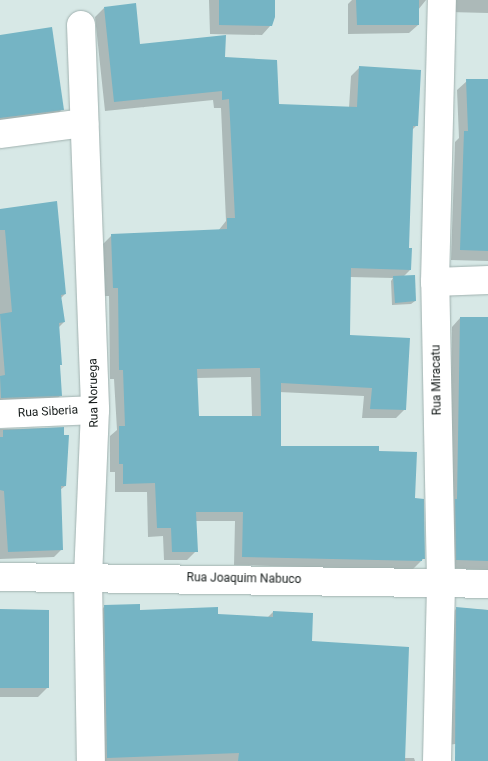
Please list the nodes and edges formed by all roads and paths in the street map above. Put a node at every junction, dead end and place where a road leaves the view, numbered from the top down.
1 (442, 0) edge
2 (81, 25) dead end
3 (84, 123) junction
4 (0, 134) edge
5 (488, 280) edge
6 (435, 282) junction
7 (95, 410) junction
8 (0, 414) edge
9 (0, 577) edge
10 (88, 577) junction
11 (440, 582) junction
12 (488, 584) edge
13 (91, 761) edge
14 (437, 761) edge

1 - 6 street, Rua Miracatu
2 - 3 street, Rua Noruega
3 - 4 street
3 - 7 street, Rua Noruega
5 - 6 street
6 - 11 street, Rua Miracatu
7 - 8 street, Rua Siberia
7 - 10 street, Rua Noruega
9 - 10 street, Rua Joaquim Nabuco
10 - 11 street, Rua Joaquim Nabuco
10 - 13 street, Rua Noruega
11 - 12 street, Rua Joaquim Nabuco
11 - 14 street, Rua Miracatu

